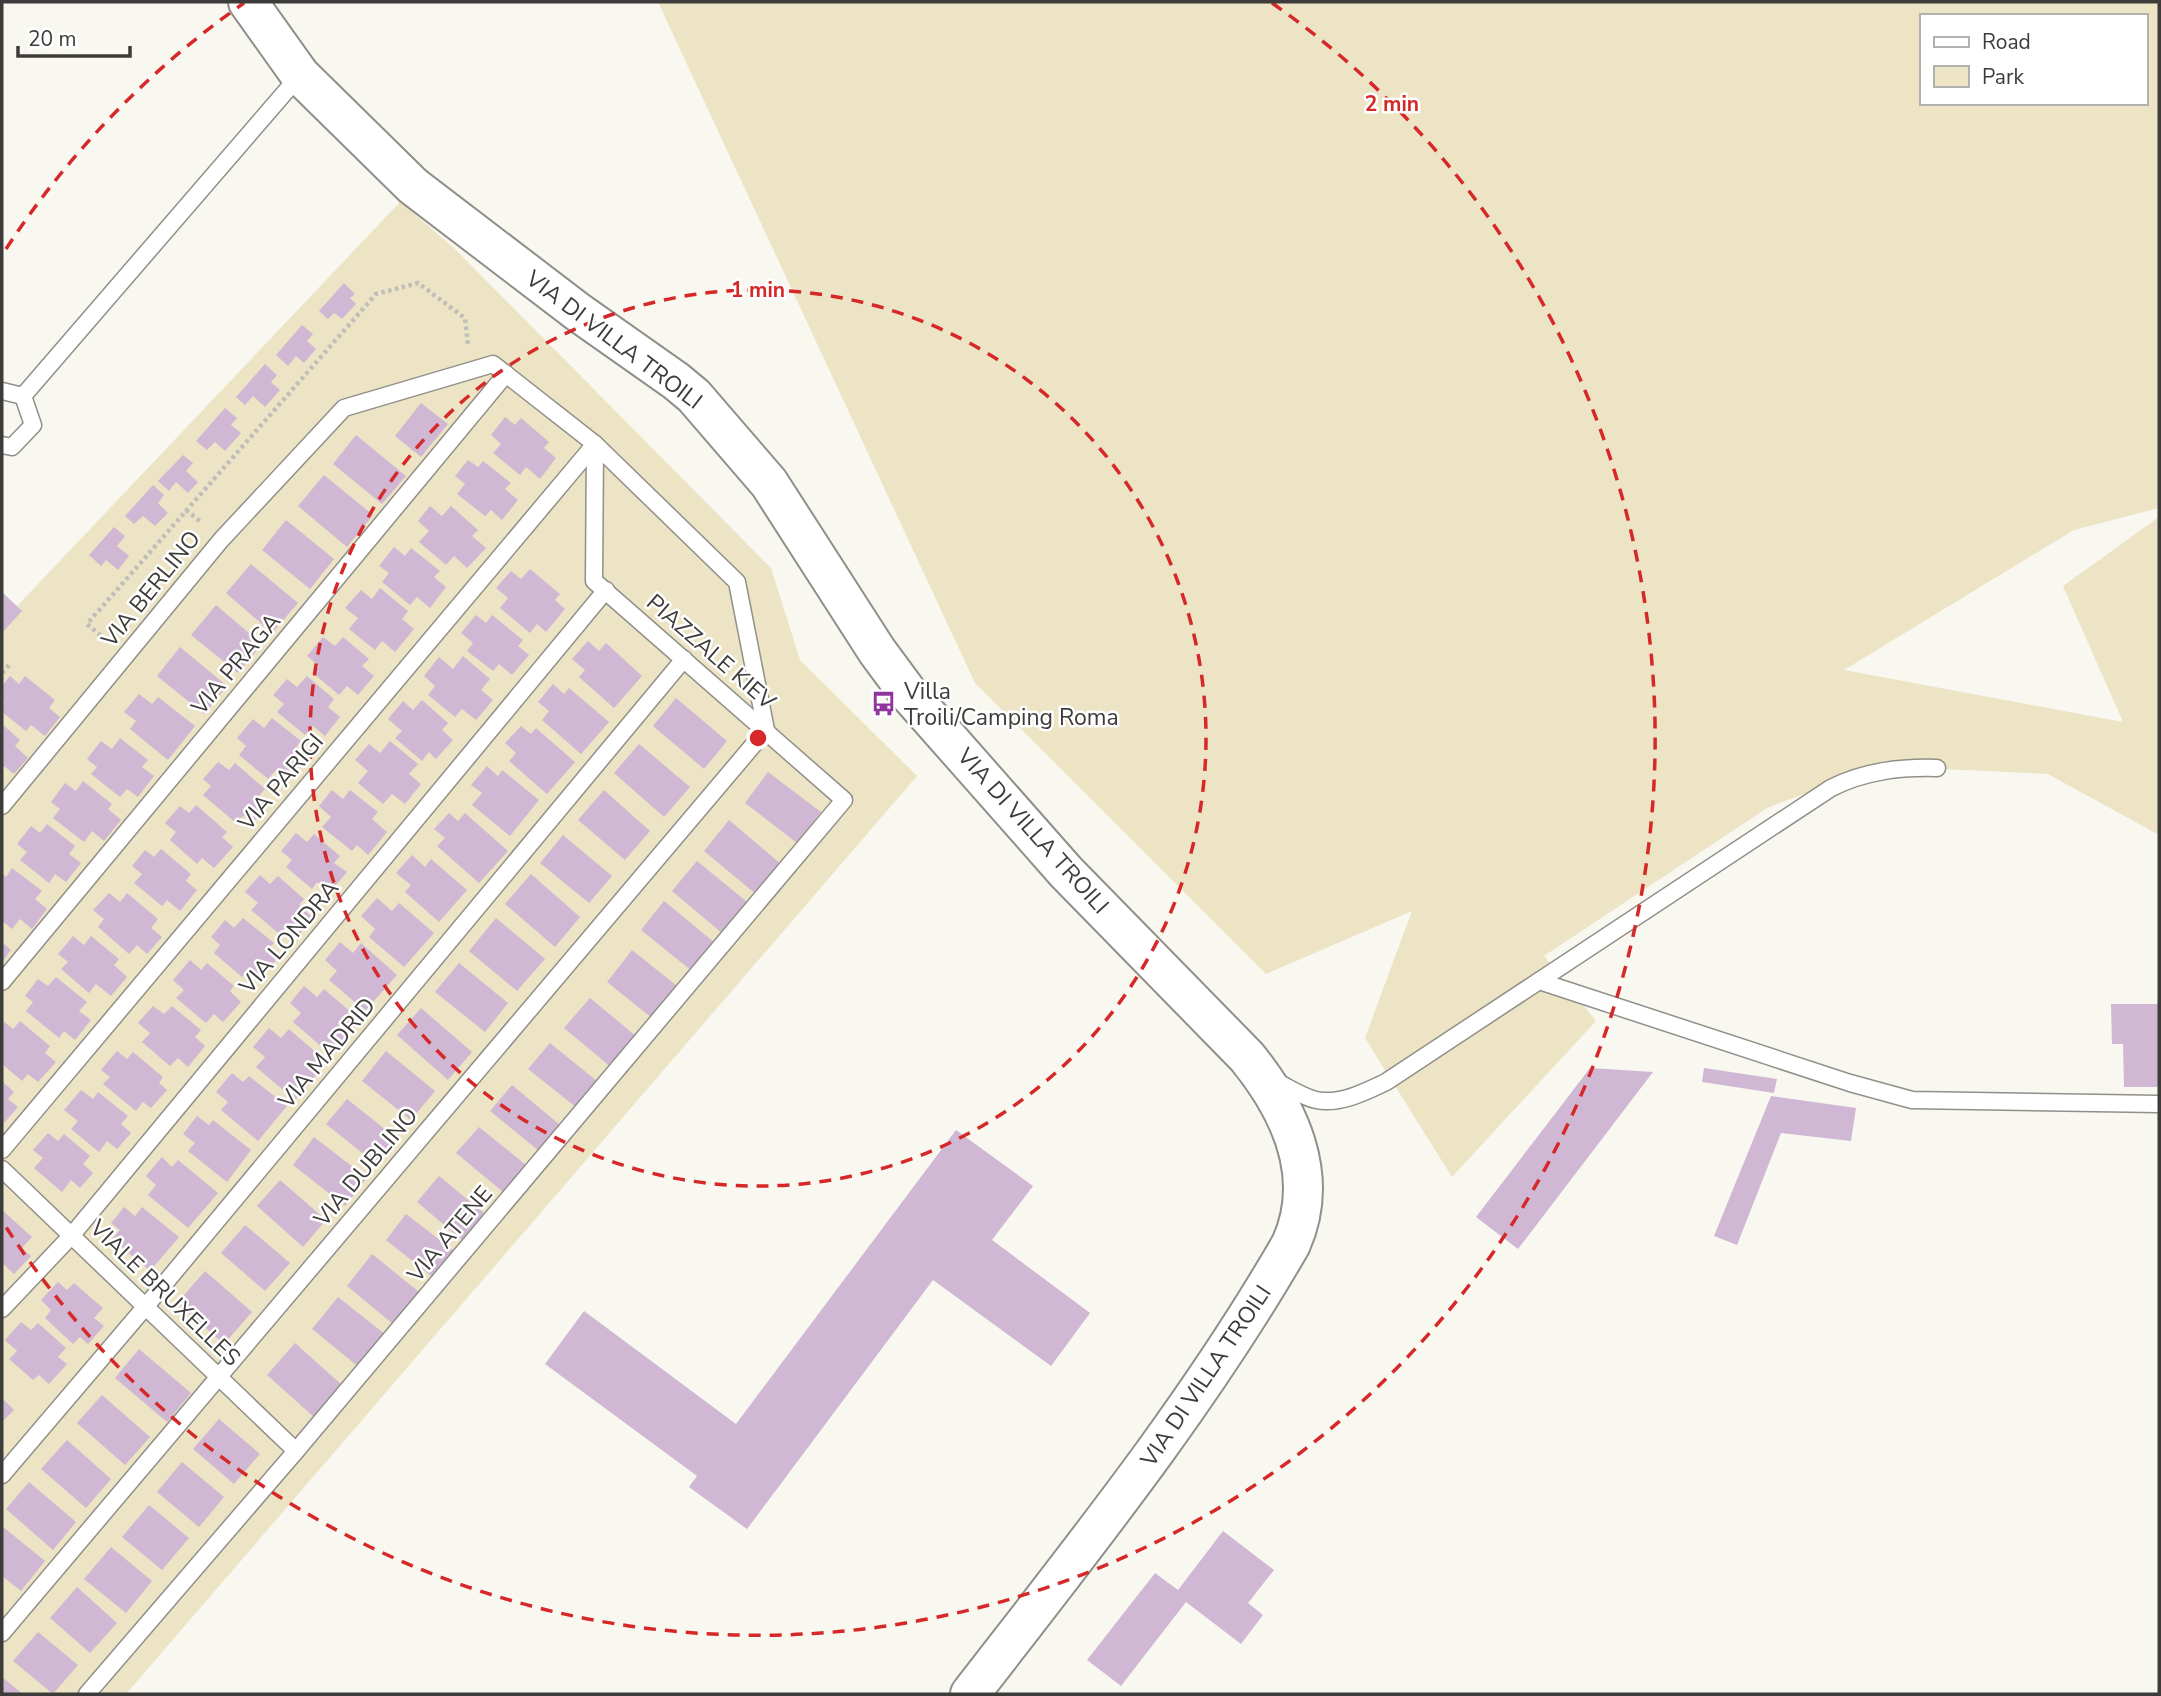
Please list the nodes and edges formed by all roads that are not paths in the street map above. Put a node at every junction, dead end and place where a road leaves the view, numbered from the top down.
1 (248, 2) edge
2 (300, 75) junction
3 (506, 374) junction
4 (2, 391) edge
5 (23, 396) junction
6 (595, 444) junction
7 (2, 445) edge
8 (606, 590) junction
9 (684, 659) junction
10 (765, 730) junction
11 (1937, 768) dead end
12 (2, 806) edge
13 (1539, 981) junction
14 (2, 982) edge
15 (1261, 1073) junction
16 (2159, 1104) edge
17 (2, 1150) edge
18 (2, 1169) edge
19 (72, 1236) junction
20 (146, 1306) junction
21 (2, 1309) edge
22 (219, 1376) junction
23 (296, 1451) junction
24 (2, 1475) edge
25 (2, 1633) edge
26 (87, 1694) edge
27 (970, 1694) edge

1 - 2 street, VIA DI VILLA TROILI
2 - 5 lane
2 - 15 street, VIA DI VILLA TROILI
3 - 6 lane
3 - 12 lane, VIA BERLINO
3 - 14 lane, VIA PRAGA
4 - 5 lane
5 - 7 lane
6 - 8 lane, PIAZZALE KIEV
6 - 10 lane, PIAZZALE KIEV
6 - 17 lane, VIA PARIGI
8 - 9 lane, PIAZZALE KIEV
8 - 19 lane, VIA LONDRA
9 - 10 lane, PIAZZALE KIEV
9 - 20 lane, VIA MADRID
10 - 22 lane, VIA DUBLINO
10 - 23 lane, VIA ATENE
11 - 13 lane
13 - 15 lane
13 - 16 lane
15 - 27 street, VIA DI VILLA TROILI
18 - 19 lane, VIALE BRUXELLES
19 - 20 lane, VIALE BRUXELLES
19 - 21 lane, VIA LONDRA
20 - 22 lane, VIALE BRUXELLES
20 - 24 lane, VIA MADRID
22 - 23 lane, VIALE BRUXELLES
22 - 25 lane, VIA DUBLINO
23 - 26 lane, VIA ATENE

